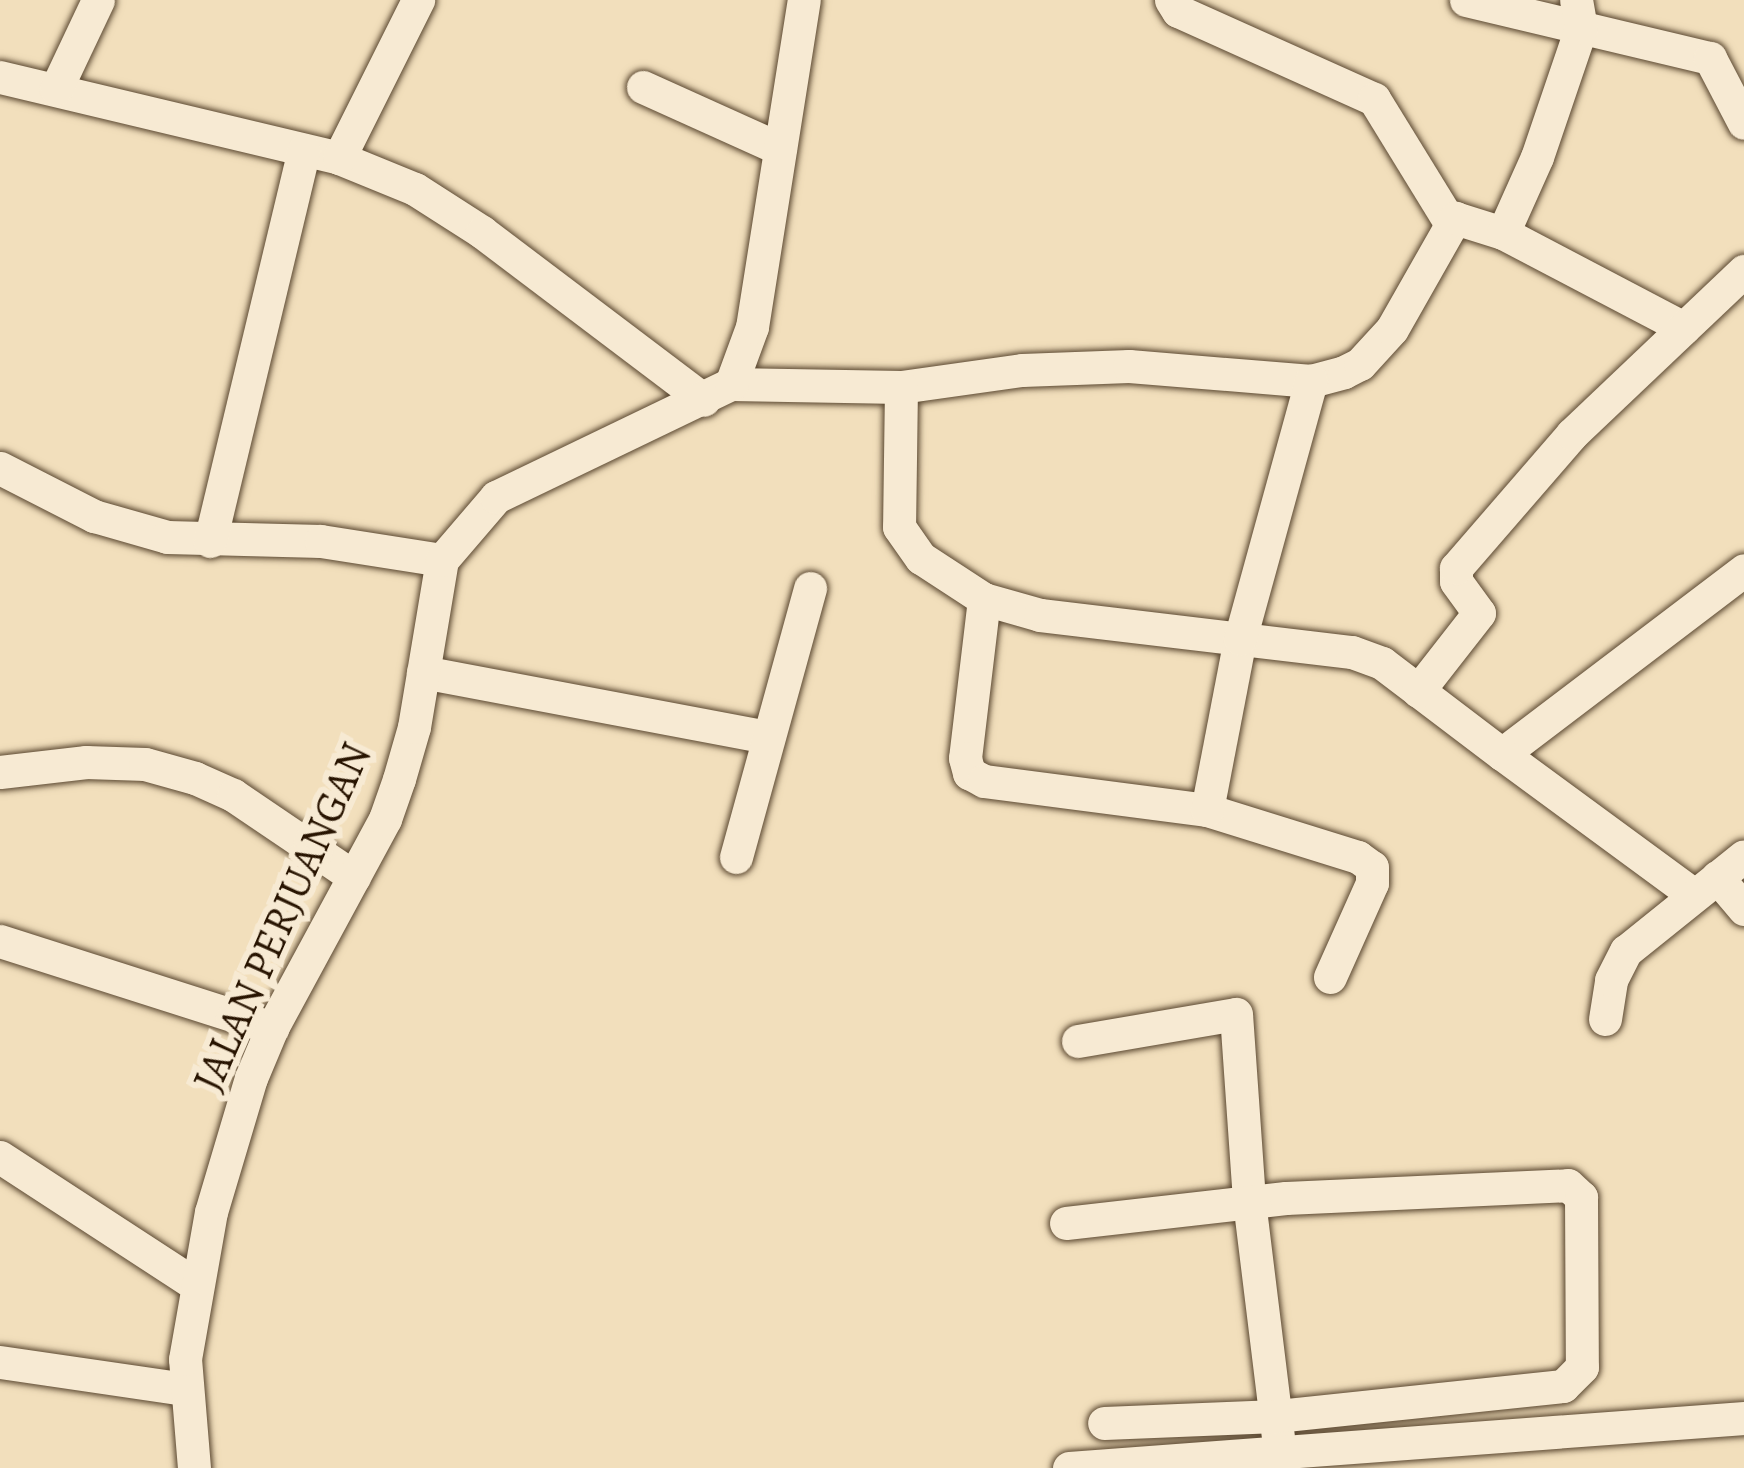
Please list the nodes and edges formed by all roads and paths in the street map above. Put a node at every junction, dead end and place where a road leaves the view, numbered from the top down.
1 (98, 0) edge
2 (418, 0) edge
3 (804, 0) edge
4 (1171, 0) edge
5 (1466, 0) edge
6 (1579, 14) edge
7 (0, 77) edge
8 (643, 87) dead end
9 (56, 89) junction
10 (1744, 123) edge
11 (780, 149) junction
12 (304, 150) junction
13 (339, 158) junction
14 (1451, 224) junction
15 (1503, 233) junction
16 (1744, 271) edge
17 (1684, 328) junction
18 (1312, 381) junction
19 (901, 387) junction
20 (718, 392) junction
21 (0, 468) edge
22 (210, 541) junction
23 (442, 560) junction
24 (1744, 570) edge
25 (810, 588) dead end
26 (984, 598) junction
27 (1240, 639) junction
28 (423, 672) junction
29 (1418, 692) junction
30 (767, 737) junction
31 (1502, 754) junction
32 (0, 772) edge
33 (1207, 810) junction
34 (736, 856) dead end
35 (1744, 856) edge
36 (354, 877) junction
37 (1704, 885) junction
38 (1744, 910) edge
39 (0, 940) edge
40 (1330, 977) dead end
41 (1605, 1019) dead end
42 (272, 1028) junction
43 (1078, 1041) dead end
44 (0, 1157) edge
45 (1249, 1201) junction
46 (1066, 1223) dead end
47 (196, 1285) junction
48 (0, 1363) edge
49 (184, 1388) junction
50 (1276, 1416) junction
51 (1744, 1418) edge
52 (1104, 1423) dead end
53 (1280, 1456) junction
54 (194, 1468) edge
55 (1069, 1468) edge

1 - 9 street
2 - 13 street
3 - 11 street
4 - 14 street
5 - 6 street
6 - 10 street
6 - 15 street
7 - 9 street
8 - 11 street
9 - 12 street
11 - 20 street
12 - 13 street
12 - 22 street
13 - 20 street
14 - 15 street
14 - 18 street
15 - 17 street
16 - 17 street
17 - 29 street
18 - 19 street
18 - 27 street
19 - 20 street
19 - 26 street
20 - 23 street
21 - 22 street
22 - 23 street
23 - 28 street, JALAN PERJUANGAN
24 - 31 street
25 - 30 street
26 - 27 street
26 - 33 street
27 - 29 street
27 - 33 street
28 - 30 street
28 - 36 street, JALAN PERJUANGAN
29 - 31 street
30 - 34 street
31 - 37 street
32 - 36 street
33 - 40 street
35 - 37 street
36 - 42 street, JALAN PERJUANGAN
37 - 38 street
37 - 41 street
39 - 42 street
42 - 47 street, JALAN PERJUANGAN
43 - 45 street
44 - 47 street
45 - 46 street
45 - 50 street
45 - 50 street
47 - 49 street, JALAN PERJUANGAN
48 - 49 street
49 - 54 street, JALAN PERJUANGAN
50 - 52 street
50 - 53 street
51 - 53 street
53 - 55 street

